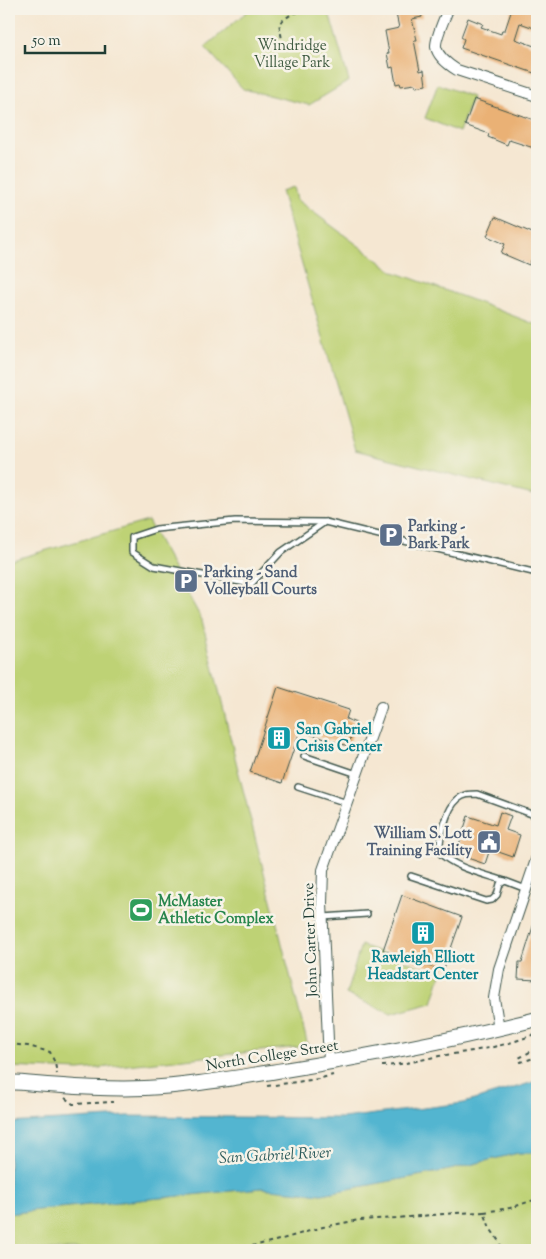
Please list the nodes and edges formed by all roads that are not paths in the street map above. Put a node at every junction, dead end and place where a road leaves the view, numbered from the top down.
1 (448, 9) edge
2 (537, 96) edge
3 (325, 522) junction
4 (537, 573) edge
5 (381, 707) dead end
6 (304, 756) dead end
7 (357, 774) junction
8 (298, 788) dead end
9 (347, 803) junction
10 (537, 816) edge
11 (537, 857) edge
12 (411, 876) dead end
13 (505, 881) junction
14 (526, 889) junction
15 (367, 914) dead end
16 (323, 917) junction
17 (537, 1019) edge
18 (499, 1029) junction
19 (329, 1063) junction
20 (9, 1082) edge

1 - 2 street
3 - 3 lane
3 - 4 lane
5 - 7 street, John Carter Drive
6 - 7 lane
7 - 9 street, John Carter Drive
8 - 9 lane
9 - 16 street, John Carter Drive
10 - 13 lane
11 - 14 street
12 - 13 lane
13 - 14 lane
14 - 18 street
15 - 16 lane
16 - 19 street, John Carter Drive
17 - 18 street, North College Street
18 - 19 street, North College Street
19 - 20 street, North College Street

